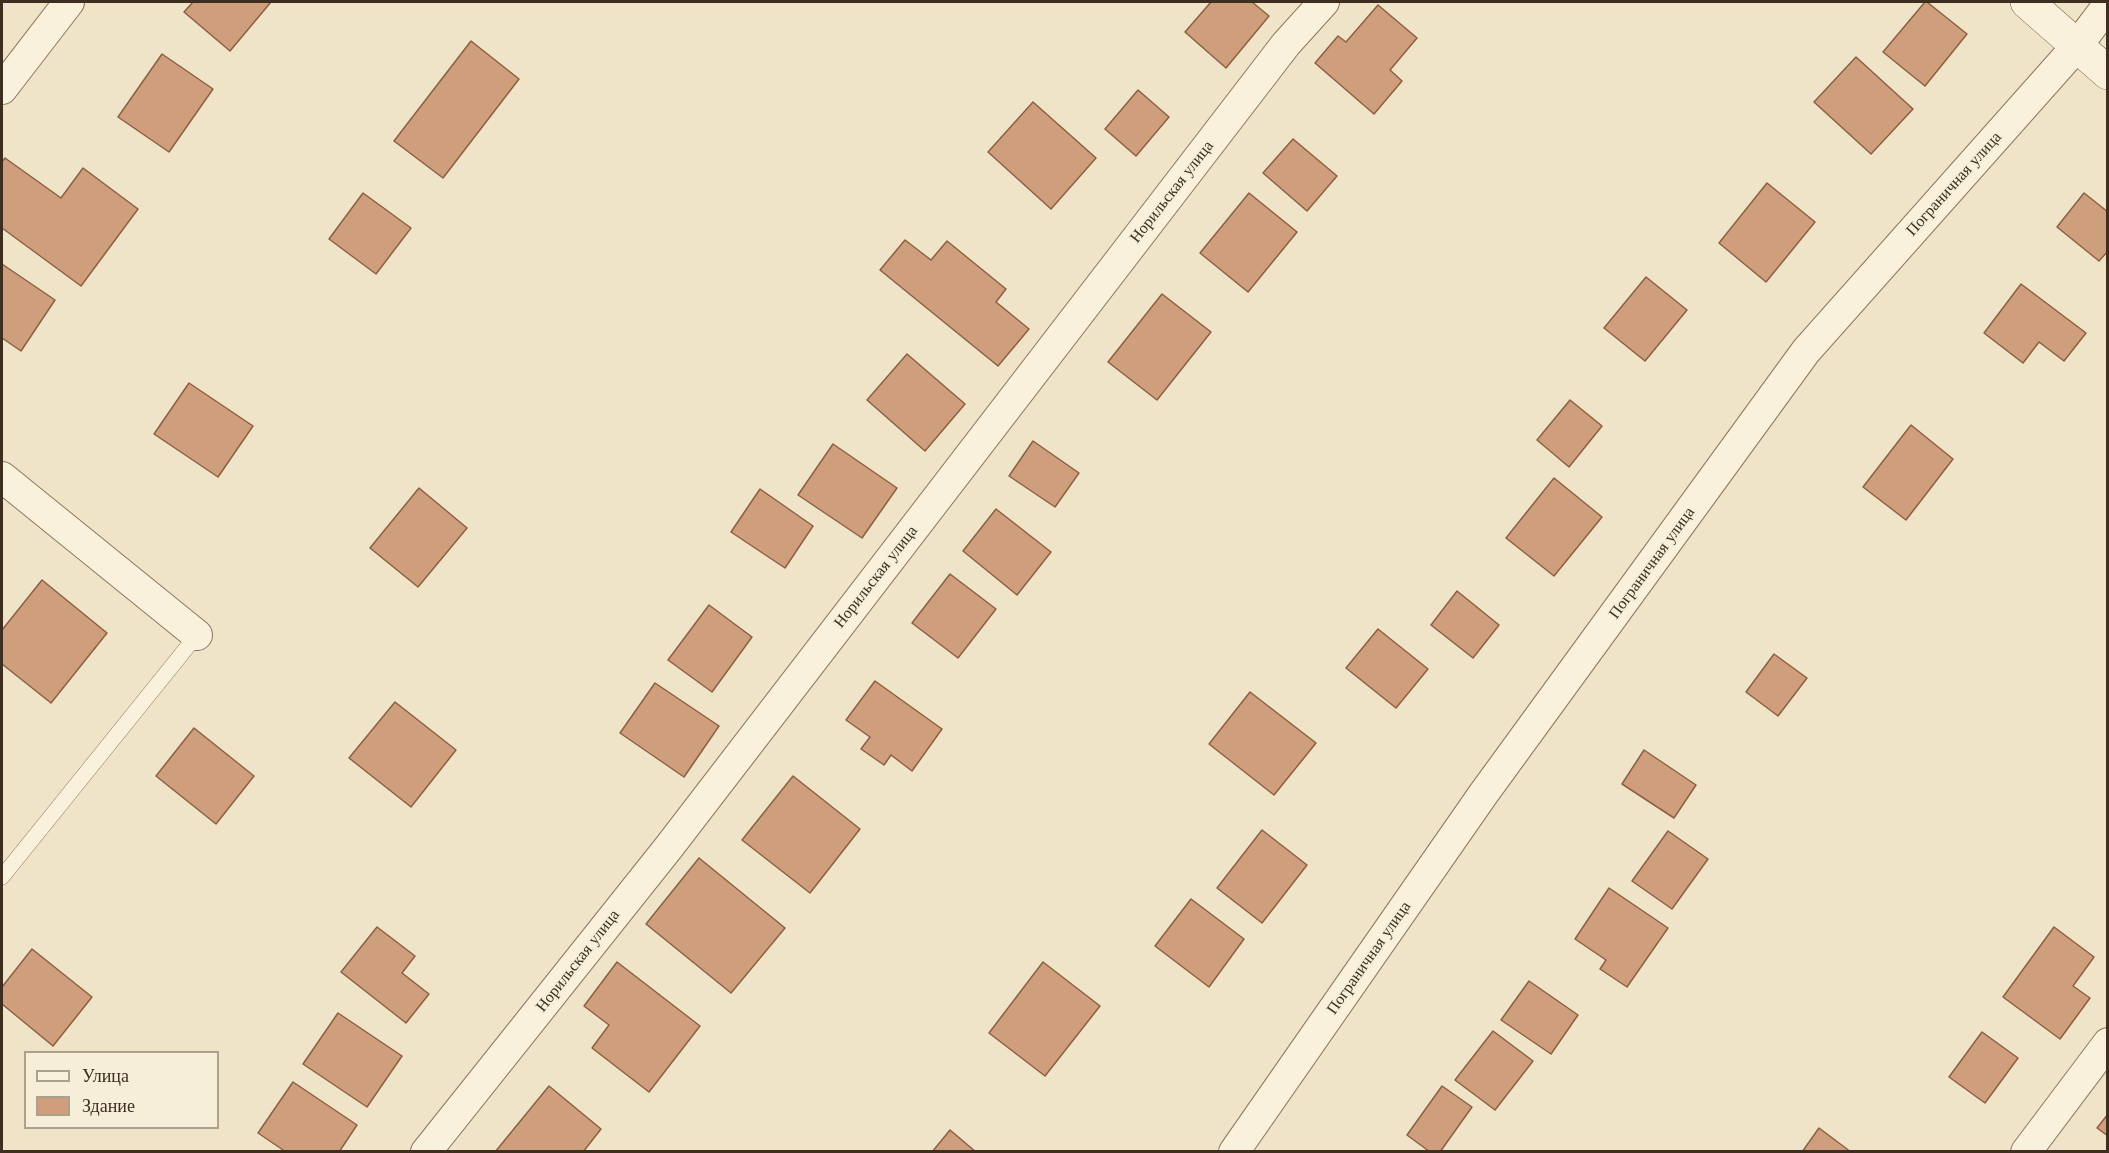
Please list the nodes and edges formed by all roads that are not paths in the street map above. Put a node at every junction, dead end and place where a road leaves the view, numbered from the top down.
1 (69, 2) edge
2 (1324, 2) edge
3 (2027, 2) edge
4 (2108, 5) edge
5 (2077, 46) junction
6 (2108, 73) edge
7 (2, 89) edge
8 (2, 477) edge
9 (197, 635) joint
10 (2, 877) edge
11 (2108, 1043) edge
12 (426, 1152) edge
13 (1234, 1152) edge
14 (2026, 1152) edge

1 - 7 street
2 - 12 street, Норильская улица
3 - 5 main road
4 - 5 street, Пограничная улица
5 - 6 main road
5 - 13 street, Пограничная улица
8 - 9 street
9 - 10 lane
11 - 14 street

